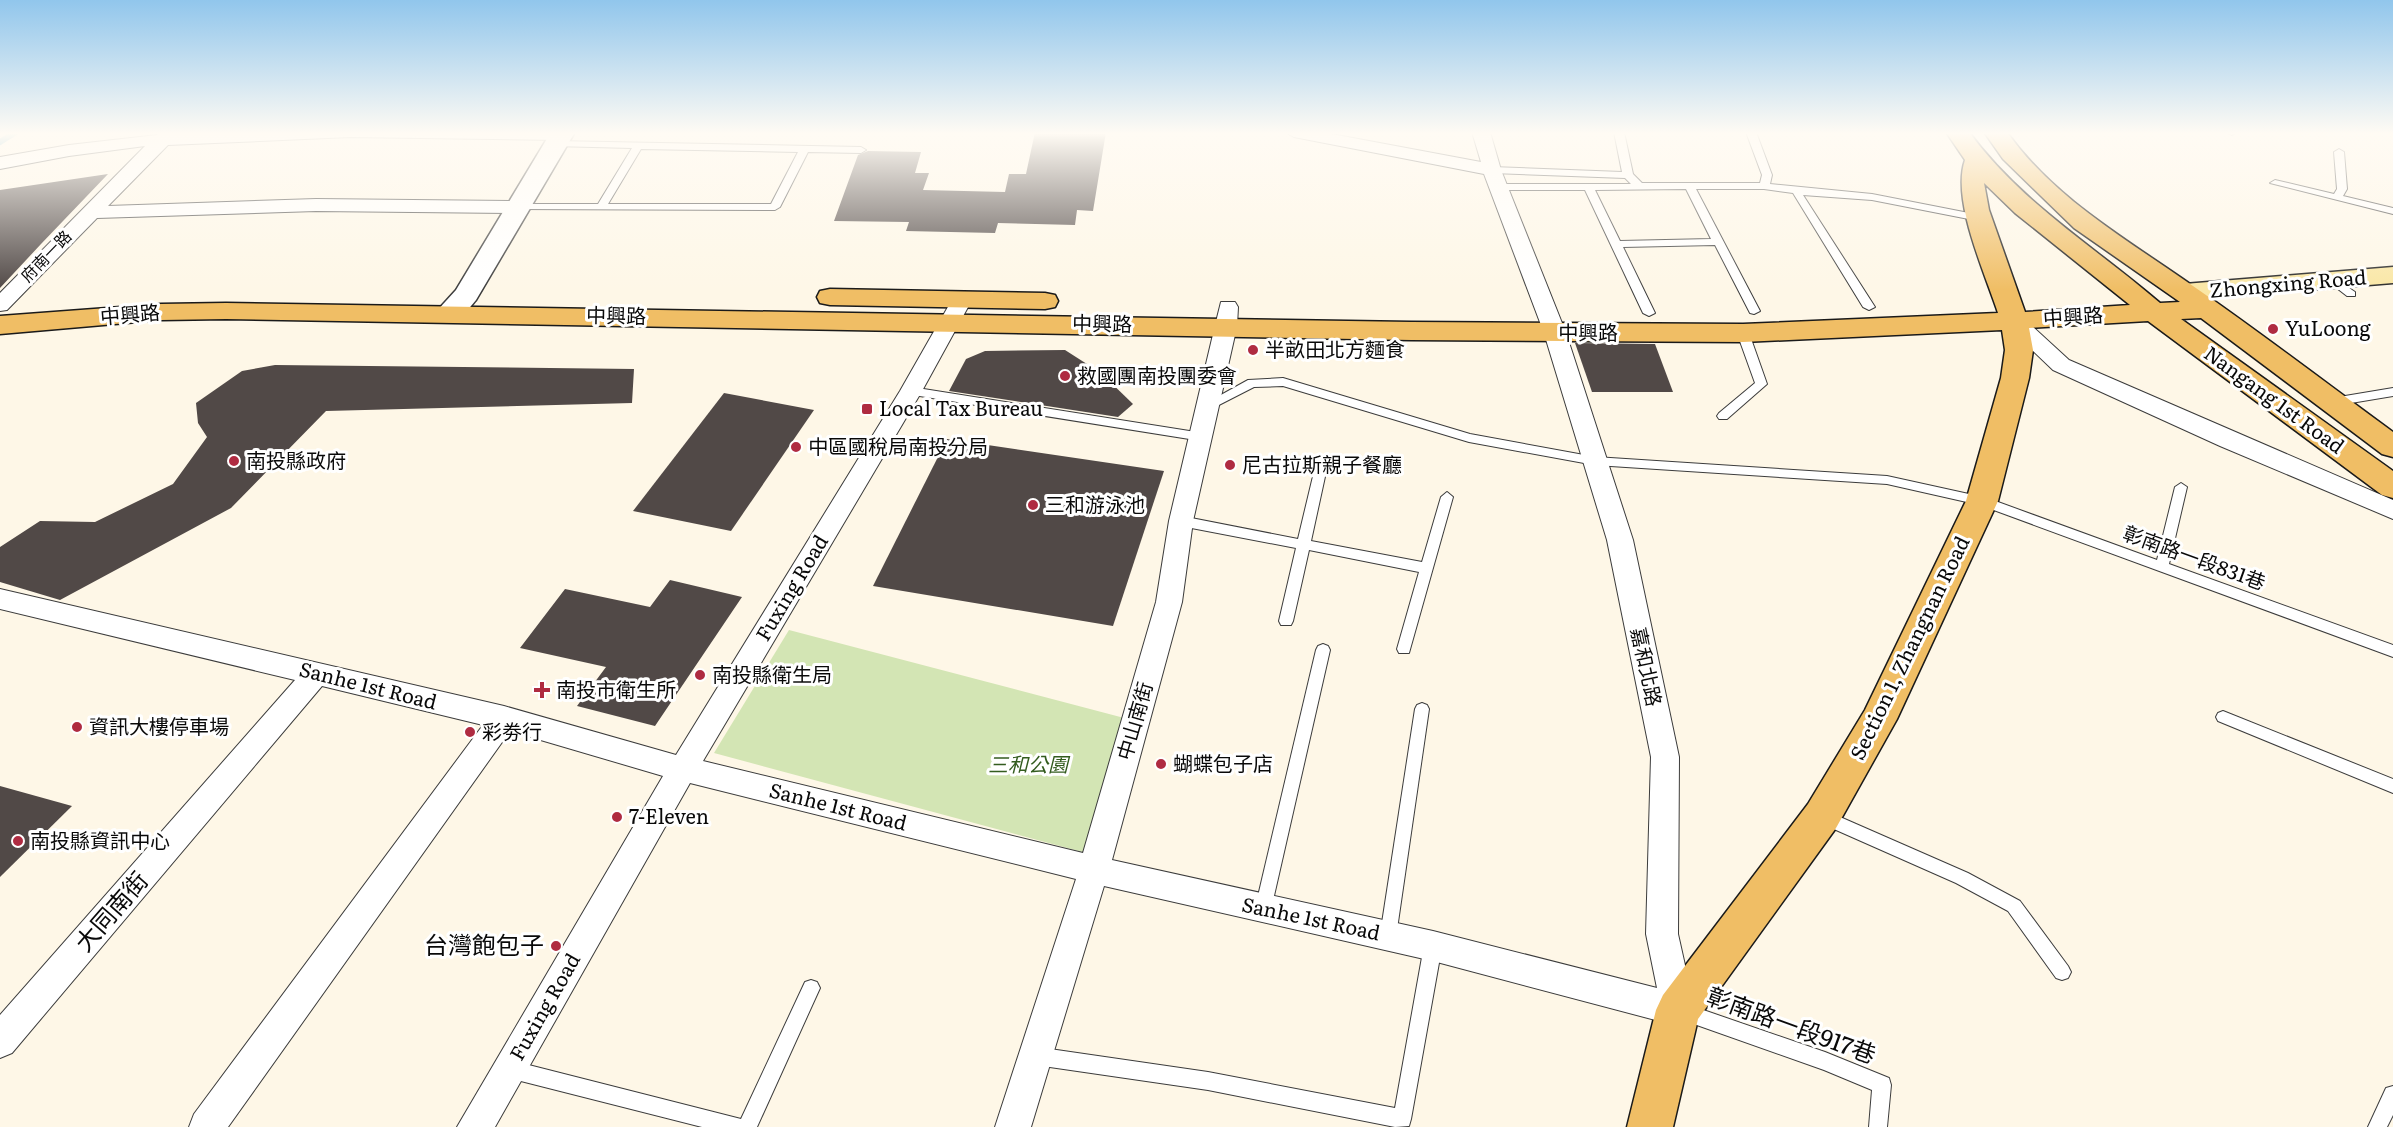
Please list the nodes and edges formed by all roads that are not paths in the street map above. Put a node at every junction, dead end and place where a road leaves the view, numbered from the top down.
1 (117, 185) edge
2 (531, 185) edge
3 (615, 185) edge
4 (786, 185) edge
5 (1499, 185) edge
6 (1558, 185) edge
7 (1972, 185) edge
8 (1999, 185) edge
9 (2043, 185) edge
10 (2282, 185) edge
11 (2342, 185) edge
12 (1639, 186) joint
13 (1689, 186) junction
14 (1764, 186) joint
15 (1590, 188) junction
16 (1796, 191) junction
17 (2337, 198) junction
18 (518, 207) junction
19 (601, 207) junction
20 (2393, 211) edge
21 (89, 212) junction
22 (1979, 218) junction
23 (1719, 242) junction
24 (1617, 244) junction
25 (2393, 275) edge
26 (2342, 287) junction
27 (2393, 290) edge
28 (234, 301) junction
29 (2194, 301) junction
30 (458, 304) junction
31 (2145, 304) junction
32 (0, 305) edge
33 (1869, 307) junction
34 (957, 310) junction
35 (2011, 312) junction
36 (1649, 314) junction
37 (1227, 317) junction
38 (0, 319) edge
39 (1749, 322) junction
40 (1551, 323) junction
41 (0, 325) edge
42 (911, 391) junction
43 (2393, 392) edge
44 (2332, 402) junction
45 (1207, 406) junction
46 (1723, 416) dead end
47 (1202, 437) junction
48 (2393, 447) edge
49 (1595, 461) junction
50 (1320, 472) dead end
51 (2393, 487) edge
52 (2181, 488) dead end
53 (1447, 497) dead end
54 (1982, 501) junction
55 (2393, 510) edge
56 (1181, 521) junction
57 (1303, 543) junction
58 (2162, 567) junction
59 (1427, 568) junction
60 (11, 602) edge
61 (1286, 621) dead end
62 (0, 622) edge
63 (1404, 649) dead end
64 (1323, 650) dead end
65 (2393, 651) edge
66 (317, 673) junction
67 (1422, 709) dead end
68 (2223, 717) dead end
69 (504, 718) junction
70 (683, 769) junction
71 (2393, 786) edge
72 (1822, 816) junction
73 (1094, 870) junction
74 (1263, 909) junction
75 (1388, 936) junction
76 (1433, 946) junction
77 (2062, 972) dead end
78 (812, 988) dead end
79 (1678, 1010) junction
80 (0, 1041) edge
81 (1034, 1056) junction
82 (509, 1069) junction
83 (2393, 1095) edge
84 (1401, 1123) edge
85 (207, 1127) edge
86 (475, 1127) edge
87 (739, 1127) edge
88 (747, 1127) edge
89 (1013, 1127) edge
90 (1650, 1127) edge
91 (1878, 1127) edge
92 (2377, 1127) edge

1 - 21 street, 府南一路
2 - 18 street
3 - 19 lane
4 - 19 lane
5 - 40 street, 嘉和北路
6 - 15 lane
7 - 22 main road, Section 1, Zhangnan Road
8 - 31 main road
9 - 29 main road
10 - 17 lane
11 - 17 lane
12 - 13 lane
12 - 15 lane
13 - 14 lane
13 - 23 lane
14 - 16 lane
15 - 24 lane
16 - 22 lane
16 - 33 lane
17 - 20 lane
18 - 19 lane
18 - 21 street
18 - 30 street
21 - 32 street, 府南一路
22 - 35 main road, Section 1, Zhangnan Road
23 - 24 lane
23 - 39 lane
24 - 36 lane
25 - 26 main road, Zhongxing Road
26 - 27 main road, Zhongxing Road
26 - 29 main road, Zhongxing Road
28 - 30 main road, 中興路
28 - 38 main road, 中興路
28 - 41 main road, 中興路
29 - 31 main road, 中興路
29 - 44 main road, Nangang 1st Road
30 - 34 main road, 中興路
31 - 35 main road, 中興路
31 - 51 main road, Nangang 1st Road
33 - 35 main road, 中興路
33 - 39 main road, 中興路
34 - 37 main road, 中興路
34 - 42 street, Fuxing Road
35 - 39 main road, 中興路
35 - 54 main road, Section 1, Zhangnan Road
35 - 55 street
36 - 39 main road, 中興路
36 - 40 main road, 中興路
37 - 40 main road, 中興路
37 - 45 street, 中山南街
39 - 40 main road, 中興路
39 - 46 lane
40 - 49 street, 嘉和北路
42 - 47 lane
42 - 70 street, Fuxing Road
43 - 44 lane
44 - 48 main road, Nangang 1st Road
45 - 47 street, 中山南街
45 - 49 lane, 彰南路一段831巷
47 - 56 street, 中山南街
49 - 54 lane, 彰南路一段831巷
49 - 79 street, 嘉和北路
50 - 57 lane
52 - 58 lane
53 - 59 lane
54 - 58 lane, 彰南路一段831巷
54 - 72 main road, Section 1, Zhangnan Road
56 - 57 lane
56 - 73 street, 中山南街
57 - 59 lane
57 - 61 lane
58 - 65 lane, 彰南路一段831巷
59 - 63 lane
60 - 62 street
60 - 66 street, Sanhe 1st Road
64 - 74 lane
66 - 69 street, Sanhe 1st Road
66 - 80 street, 大同南街
67 - 75 lane
68 - 71 lane
69 - 70 street, Sanhe 1st Road
69 - 85 street
70 - 73 street, Sanhe 1st Road
70 - 82 street, Fuxing Road
72 - 77 lane
72 - 79 main road, Section 1, Zhangnan Road
73 - 74 street, Sanhe 1st Road
73 - 81 street, 中山南街
74 - 75 street, Sanhe 1st Road
75 - 76 street, Sanhe 1st Road
76 - 79 street, Sanhe 1st Road
76 - 84 lane
78 - 88 lane
79 - 90 main road, Section 1, Zhangnan Road
79 - 91 lane, 彰南路一段917巷
81 - 84 lane
81 - 89 street, 中山南街
82 - 86 street, Fuxing Road
82 - 87 lane
83 - 92 lane

